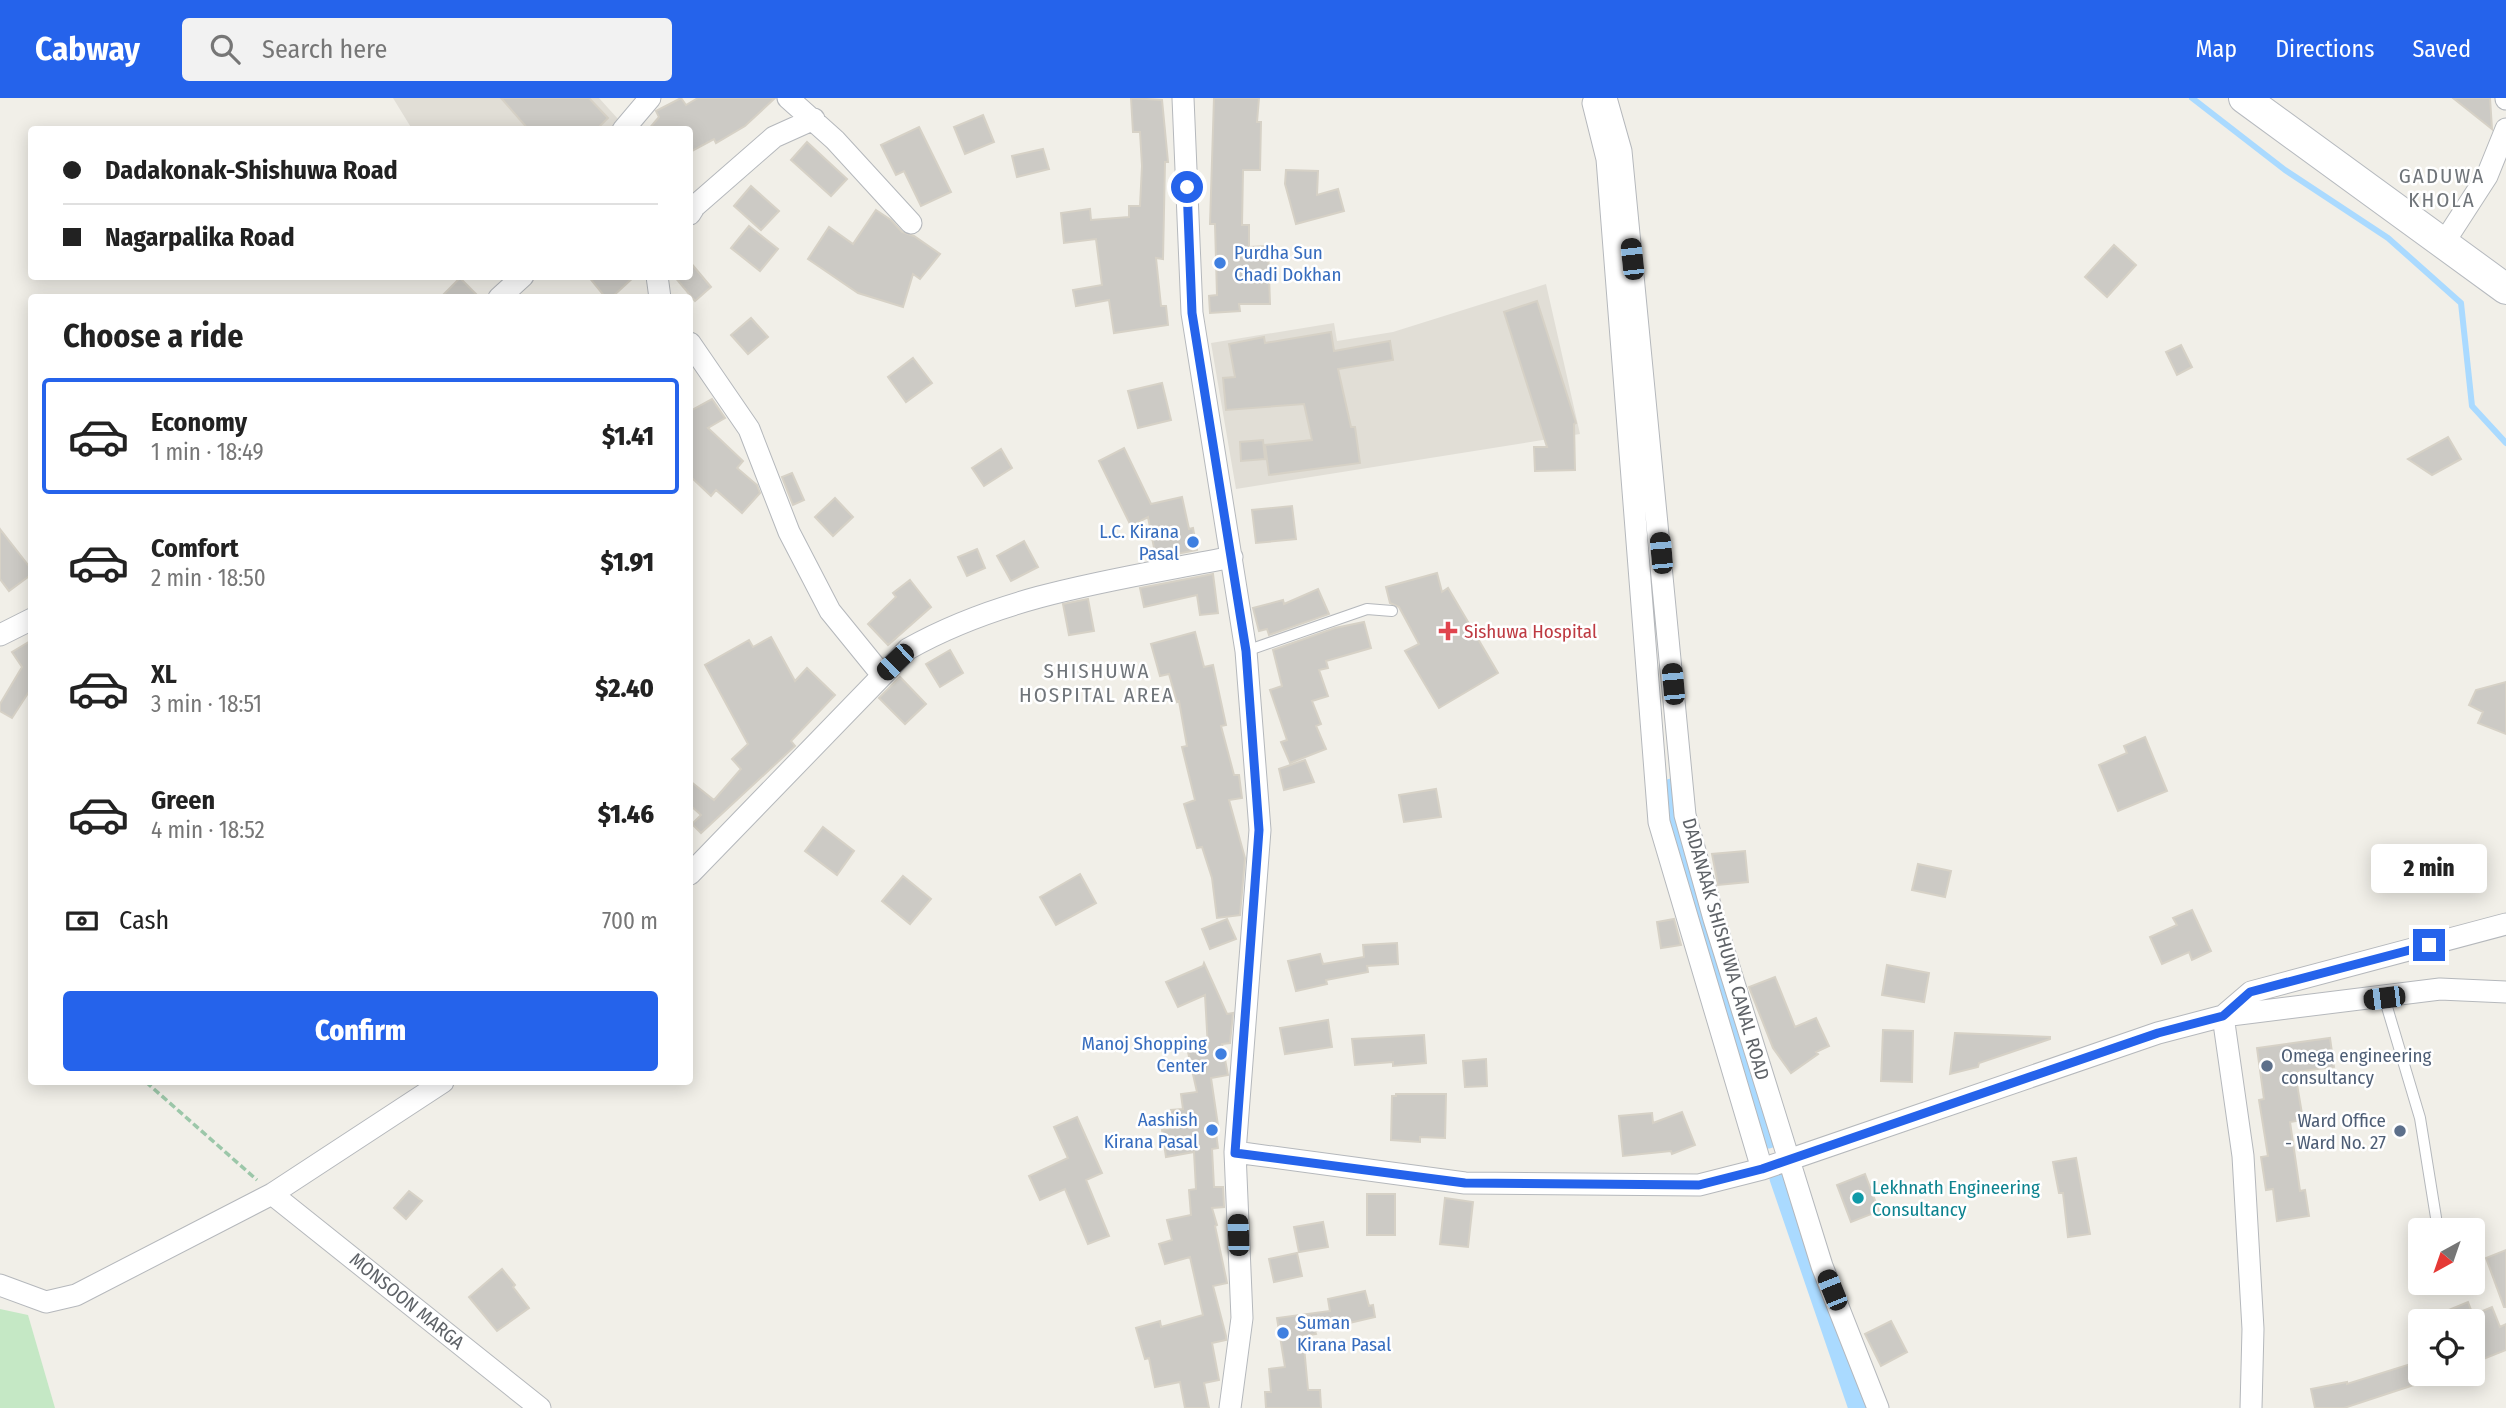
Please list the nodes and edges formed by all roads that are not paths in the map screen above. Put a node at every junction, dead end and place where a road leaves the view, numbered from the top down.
1 (650, 98) edge
2 (788, 98) edge
3 (1183, 98) edge
4 (1592, 98) edge
5 (1606, 98) edge
6 (2244, 98) edge
7 (814, 119) junction
8 (626, 126) edge
9 (2506, 129) edge
10 (693, 209) edge
11 (911, 223) dead end
12 (2444, 244) junction
13 (519, 280) edge
14 (2506, 289) edge
15 (503, 294) edge
16 (693, 346) edge
17 (1232, 557) junction
18 (1392, 611) dead end
19 (28, 621) edge
20 (0, 635) edge
21 (1246, 651) junction
22 (882, 675) junction
23 (693, 871) edge
24 (2506, 924) edge
25 (2506, 992) edge
26 (2384, 998) junction
27 (2223, 1016) junction
28 (438, 1085) edge
29 (1235, 1153) junction
30 (1790, 1159) junction
31 (1762, 1169) junction
32 (272, 1194) junction
33 (2436, 1218) edge
34 (0, 1284) edge
35 (540, 1408) edge
36 (1230, 1408) edge
37 (1878, 1408) edge
38 (2251, 1408) edge

1 - 8 street
2 - 7 street
3 - 17 street
4 - 31 street, DADANAAK SHISHUWA CANAL ROAD
5 - 30 street, DADANAAK SHISHUWA CANAL ROAD
6 - 12 main road
7 - 10 street
7 - 11 street
9 - 12 street
12 - 14 main road
13 - 15 street
16 - 22 street
17 - 21 street
17 - 22 street
18 - 21 lane
19 - 20 street
21 - 29 street
22 - 23 street
24 - 27 street
25 - 26 street
26 - 27 street
26 - 33 lane
27 - 30 street
27 - 38 street
28 - 32 street
29 - 31 street
29 - 36 street
30 - 31 street
30 - 37 street, DADANAAK SHISHUWA CANAL ROAD
32 - 34 street
32 - 35 street, MONSOON MARGA

